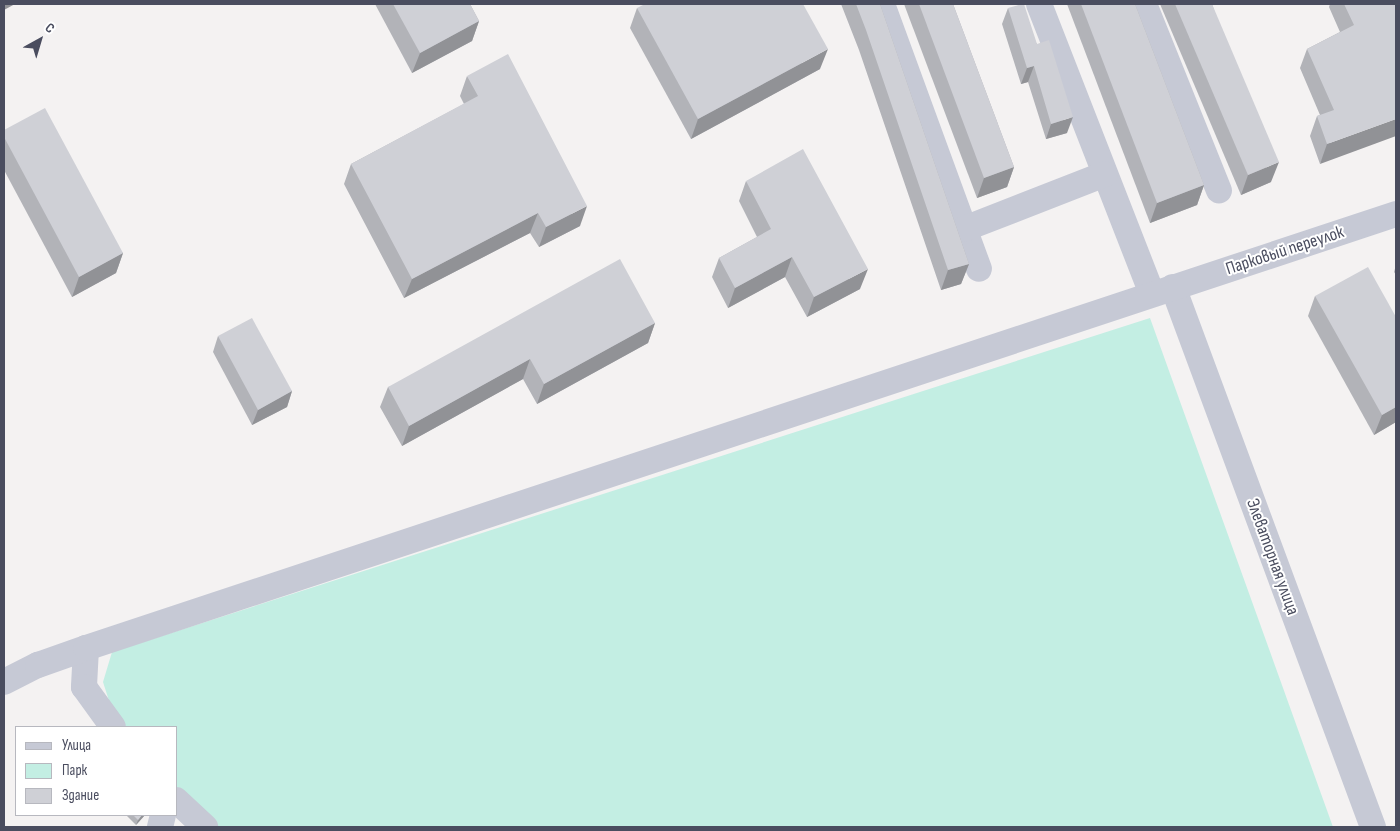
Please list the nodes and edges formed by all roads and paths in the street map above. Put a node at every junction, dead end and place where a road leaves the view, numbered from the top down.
1 (882, 4) edge
2 (1039, 4) edge
3 (1144, 4) edge
4 (1105, 174) junction
5 (1220, 191) dead end
6 (1396, 214) edge
7 (964, 229) junction
8 (979, 269) dead end
9 (1162, 291) junction
10 (86, 648) junction
11 (4, 682) edge
12 (112, 726) edge
13 (178, 802) edge
14 (204, 827) edge
15 (1372, 827) edge

1 - 7 street
2 - 4 street, Элеваторная улица
3 - 5 street
4 - 7 street
4 - 9 street, Элеваторная улица
6 - 9 street, Парковый переулок
7 - 8 street
9 - 10 street, Парковый переулок
9 - 15 street, Элеваторная улица
10 - 11 street, Парковый переулок
10 - 12 street
13 - 14 street

